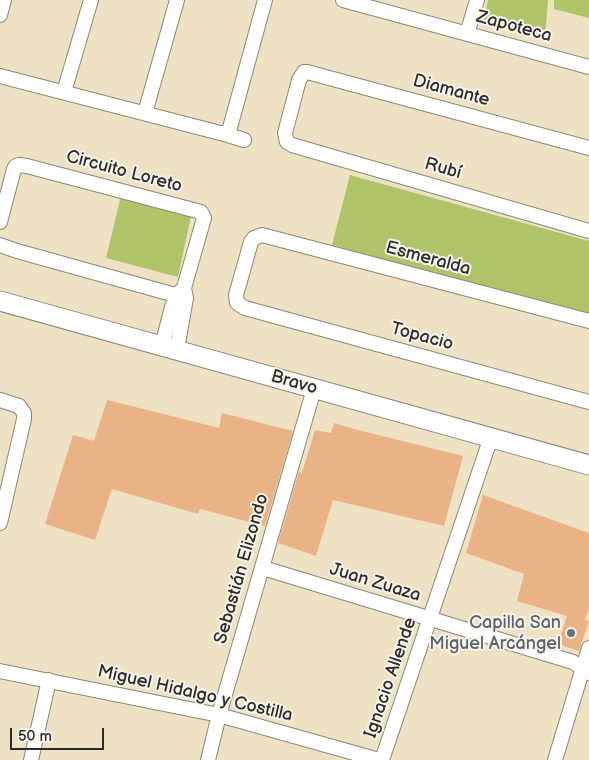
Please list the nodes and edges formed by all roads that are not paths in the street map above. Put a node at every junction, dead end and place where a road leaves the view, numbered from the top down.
1 (4, 0) edge
2 (91, 0) edge
3 (177, 0) edge
4 (265, 0) edge
5 (343, 0) edge
6 (477, 0) edge
7 (0, 15) edge
8 (467, 34) junction
9 (589, 67) edge
10 (0, 76) edge
11 (64, 92) junction
12 (145, 114) junction
13 (228, 135) junction
14 (244, 140) dead end
15 (287, 142) joint
16 (589, 148) edge
17 (0, 222) edge
18 (589, 230) edge
19 (257, 236) joint
20 (0, 245) edge
21 (182, 294) junction
22 (0, 301) edge
23 (589, 321) edge
24 (169, 348) junction
25 (314, 389) junction
26 (0, 400) edge
27 (589, 402) edge
28 (491, 437) junction
29 (589, 465) edge
30 (0, 523) edge
31 (263, 568) junction
32 (430, 620) junction
33 (589, 648) edge
34 (0, 671) edge
35 (586, 671) edge
36 (49, 680) junction
37 (219, 715) junction
38 (31, 760) edge
39 (208, 760) edge
40 (381, 760) edge
41 (555, 760) edge

1 - 7 street
2 - 11 street
3 - 12 street
4 - 13 street
5 - 8 street, Zapoteca
6 - 8 street
8 - 9 street, Zapoteca
10 - 11 street
11 - 12 street
12 - 13 street
13 - 14 street
15 - 16 street, Diamante
15 - 18 street, Rubí
17 - 21 street, Circuito Loreto
19 - 23 street, Esmeralda
19 - 27 street, Topacio
20 - 21 street
21 - 24 street
22 - 24 main road, Bravo
24 - 25 main road, Bravo
25 - 28 main road, Bravo
25 - 31 street, Sebastián Elizondo
26 - 30 street
28 - 29 main road, Bravo
28 - 32 street, Ignacio Allende
31 - 32 street, Juan Zuaza
31 - 37 street, Sebastián Elizondo
32 - 35 street, Juan Zuaza
32 - 40 street, Ignacio Allende
33 - 35 street
34 - 36 street, Miguel Hidalgo y Costilla
35 - 41 street
36 - 37 street, Miguel Hidalgo y Costilla
36 - 38 street
37 - 39 street, Sebastián Elizondo
37 - 40 street, Miguel Hidalgo y Costilla

